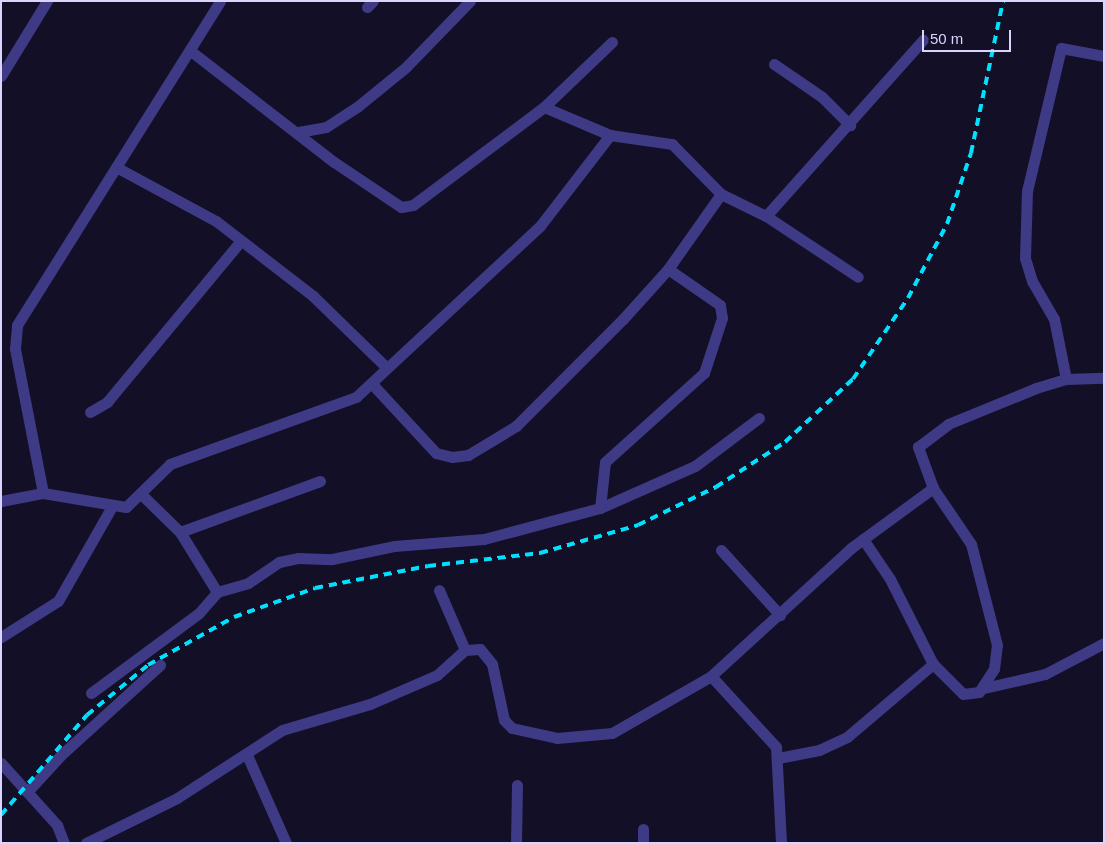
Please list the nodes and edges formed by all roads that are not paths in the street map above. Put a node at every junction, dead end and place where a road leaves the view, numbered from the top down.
1 (47, 1) edge
2 (220, 1) edge
3 (470, 1) edge
4 (923, 40) dead end
5 (612, 42) dead end
6 (192, 52) junction
7 (1104, 56) edge
8 (774, 64) dead end
9 (1, 76) edge
10 (544, 107) junction
11 (850, 125) junction
12 (298, 132) junction
13 (610, 135) junction
14 (116, 168) junction
15 (721, 194) junction
16 (766, 216) junction
17 (240, 242) junction
18 (668, 269) junction
19 (858, 277) dead end
20 (386, 367) junction
21 (1104, 378) edge
22 (1066, 379) junction
23 (373, 384) junction
24 (90, 412) dead end
25 (759, 418) dead end
26 (320, 481) dead end
27 (933, 488) junction
28 (43, 494) junction
29 (141, 494) junction
30 (1, 501) edge
31 (111, 508) junction
32 (600, 508) junction
33 (180, 532) junction
34 (862, 539) junction
35 (721, 550) dead end
36 (439, 590) dead end
37 (217, 592) junction
38 (780, 615) junction
39 (1, 638) edge
40 (1104, 643) edge
41 (465, 650) junction
42 (933, 664) junction
43 (160, 665) dead end
44 (711, 676) junction
45 (984, 688) junction
46 (91, 693) dead end
47 (247, 755) junction
48 (778, 758) junction
49 (1, 762) edge
50 (517, 786) dead end
51 (28, 792) junction
52 (643, 829) dead end
53 (64, 843) edge
54 (86, 843) edge
55 (286, 843) edge
56 (516, 843) edge
57 (643, 843) edge
58 (781, 843) edge

1 - 9 street
2 - 6 street
3 - 12 street
4 - 11 street
5 - 10 street
6 - 12 street
6 - 14 street
7 - 22 street
8 - 11 street
10 - 12 street
10 - 13 street
11 - 16 street
13 - 15 street
13 - 20 street
14 - 17 street
14 - 28 street
15 - 16 street
15 - 18 street
16 - 19 street
17 - 20 street
17 - 24 street
18 - 23 street
18 - 32 street
20 - 23 street
21 - 22 street
22 - 27 street
23 - 29 street
25 - 32 street
26 - 33 street
27 - 34 street
27 - 45 street
28 - 30 street
28 - 31 street
29 - 31 street
29 - 33 street
31 - 39 street
32 - 37 street
33 - 37 street
34 - 38 street
34 - 42 street
35 - 38 street
36 - 41 street
37 - 46 street
38 - 44 street
40 - 45 street
41 - 44 street
41 - 47 street
42 - 45 street
42 - 48 street
43 - 51 street
44 - 48 street
47 - 54 street
47 - 55 street
48 - 58 street
49 - 51 street
50 - 56 street
51 - 53 street
52 - 57 street

